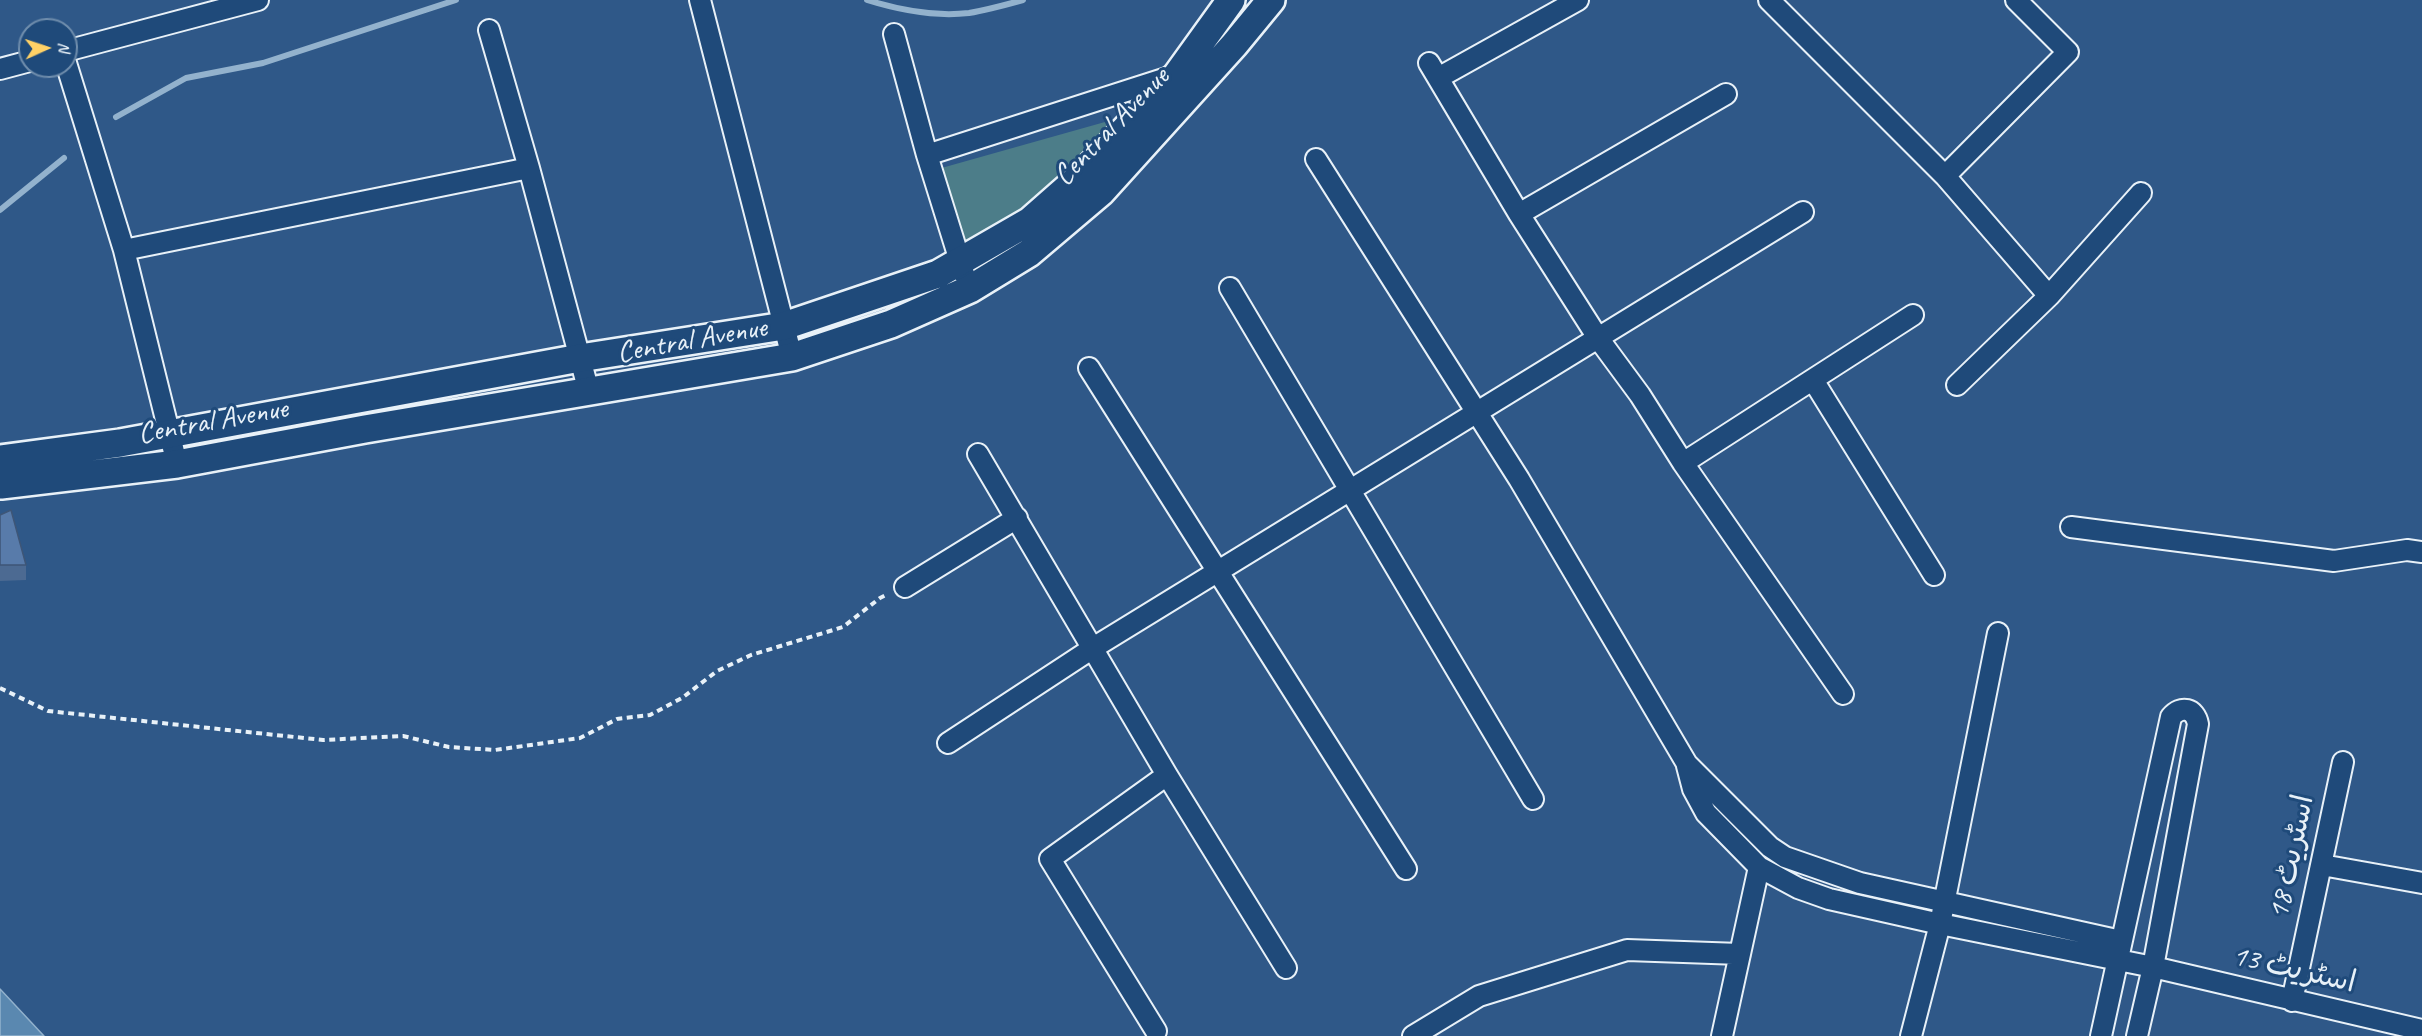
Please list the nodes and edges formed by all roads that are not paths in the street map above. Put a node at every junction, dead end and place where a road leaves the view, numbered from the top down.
1 (256, 0) edge
2 (700, 0) edge
3 (1231, 0) edge
4 (1271, 0) edge
5 (1578, 0) edge
6 (1769, 0) edge
7 (2016, 0) edge
8 (489, 30) dead end
9 (894, 34) dead end
10 (1234, 45) junction
11 (78, 48) edge
12 (18, 64) edge
13 (0, 69) edge
14 (1177, 75) junction
15 (71, 78) edge
16 (1726, 94) dead end
17 (927, 154) junction
18 (1316, 159) dead end
19 (529, 168) junction
20 (1945, 176) junction
21 (2141, 193) dead end
22 (1803, 212) dead end
23 (1520, 214) junction
24 (124, 250) junction
25 (959, 262) junction
26 (1230, 288) dead end
27 (970, 289) junction
28 (2049, 296) junction
29 (1913, 315) dead end
30 (784, 326) junction
31 (1598, 338) junction
32 (792, 357) junction
33 (580, 358) junction
34 (1089, 368) dead end
35 (1813, 380) junction
36 (1957, 385) dead end
37 (589, 392) junction
38 (1476, 412) junction
39 (170, 433) junction
40 (978, 454) dead end
41 (1683, 463) junction
42 (177, 464) junction
43 (0, 476) edge
44 (1349, 490) junction
45 (1017, 518) junction
46 (2071, 526) dead end
47 (2422, 552) edge
48 (1218, 570) junction
49 (1934, 575) dead end
50 (905, 587) road end
51 (1998, 633) dead end
52 (1093, 648) junction
53 (1843, 694) dead end
54 (948, 743) dead end
55 (2343, 762) dead end
56 (1687, 764) junction
57 (1167, 775) junction
58 (1533, 800) dead end
59 (2322, 865) junction
60 (1759, 867) junction
61 (1406, 869) dead end
62 (2422, 883) edge
63 (1944, 901) junction
64 (1940, 924) junction
65 (2119, 950) junction
66 (1740, 954) junction
67 (2153, 967) junction
68 (1286, 968) dead end
69 (2292, 1001) junction
70 (2422, 1030) edge
71 (1156, 1031) dead end
72 (1413, 1036) edge
73 (1722, 1036) edge
74 (1911, 1036) edge
75 (2101, 1036) edge
76 (2137, 1036) edge

1 - 11 street
2 - 30 street
3 - 14 street, Central Avenue
4 - 10 street, Central Avenue
5 - 23 street
6 - 20 street
7 - 20 street
8 - 19 street
9 - 17 street
10 - 14 street
10 - 27 street, Central Avenue
12 - 13 street
14 - 17 street
14 - 25 street, Central Avenue
15 - 24 street
16 - 23 street
17 - 25 street
18 - 38 street
19 - 24 street
19 - 33 street
20 - 28 street
21 - 28 street
22 - 31 street
23 - 31 street
24 - 39 street
25 - 27 street
25 - 30 street, Central Avenue
26 - 44 street
27 - 32 street, Central Avenue
28 - 36 street
29 - 35 street
30 - 32 street
30 - 33 street, Central Avenue
31 - 38 street
31 - 41 street
32 - 37 street, Central Avenue
33 - 37 street
33 - 39 street, Central Avenue
34 - 48 street
35 - 41 street
35 - 49 street
37 - 42 street, Central Avenue
38 - 44 street
38 - 56 street
39 - 42 street
39 - 43 street, Central Avenue
40 - 45 street
41 - 53 street
42 - 43 street, Central Avenue
44 - 48 street
44 - 58 street
45 - 50 street
45 - 52 street
46 - 47 street
48 - 52 street
48 - 61 street
51 - 63 street
52 - 54 street
52 - 57 street
55 - 59 street, اسٹریٹ 18
56 - 60 street
56 - 63 street
57 - 68 street
57 - 71 street
59 - 62 street
59 - 69 street, اسٹریٹ 18
60 - 64 street
60 - 66 street
63 - 64 street
63 - 65 street
64 - 65 street
64 - 74 street
65 - 67 street, اسٹریٹ 13
65 - 67 street
65 - 75 street
66 - 72 street
66 - 73 street
67 - 69 street, اسٹریٹ 13
67 - 76 street
69 - 70 street, اسٹریٹ 13

